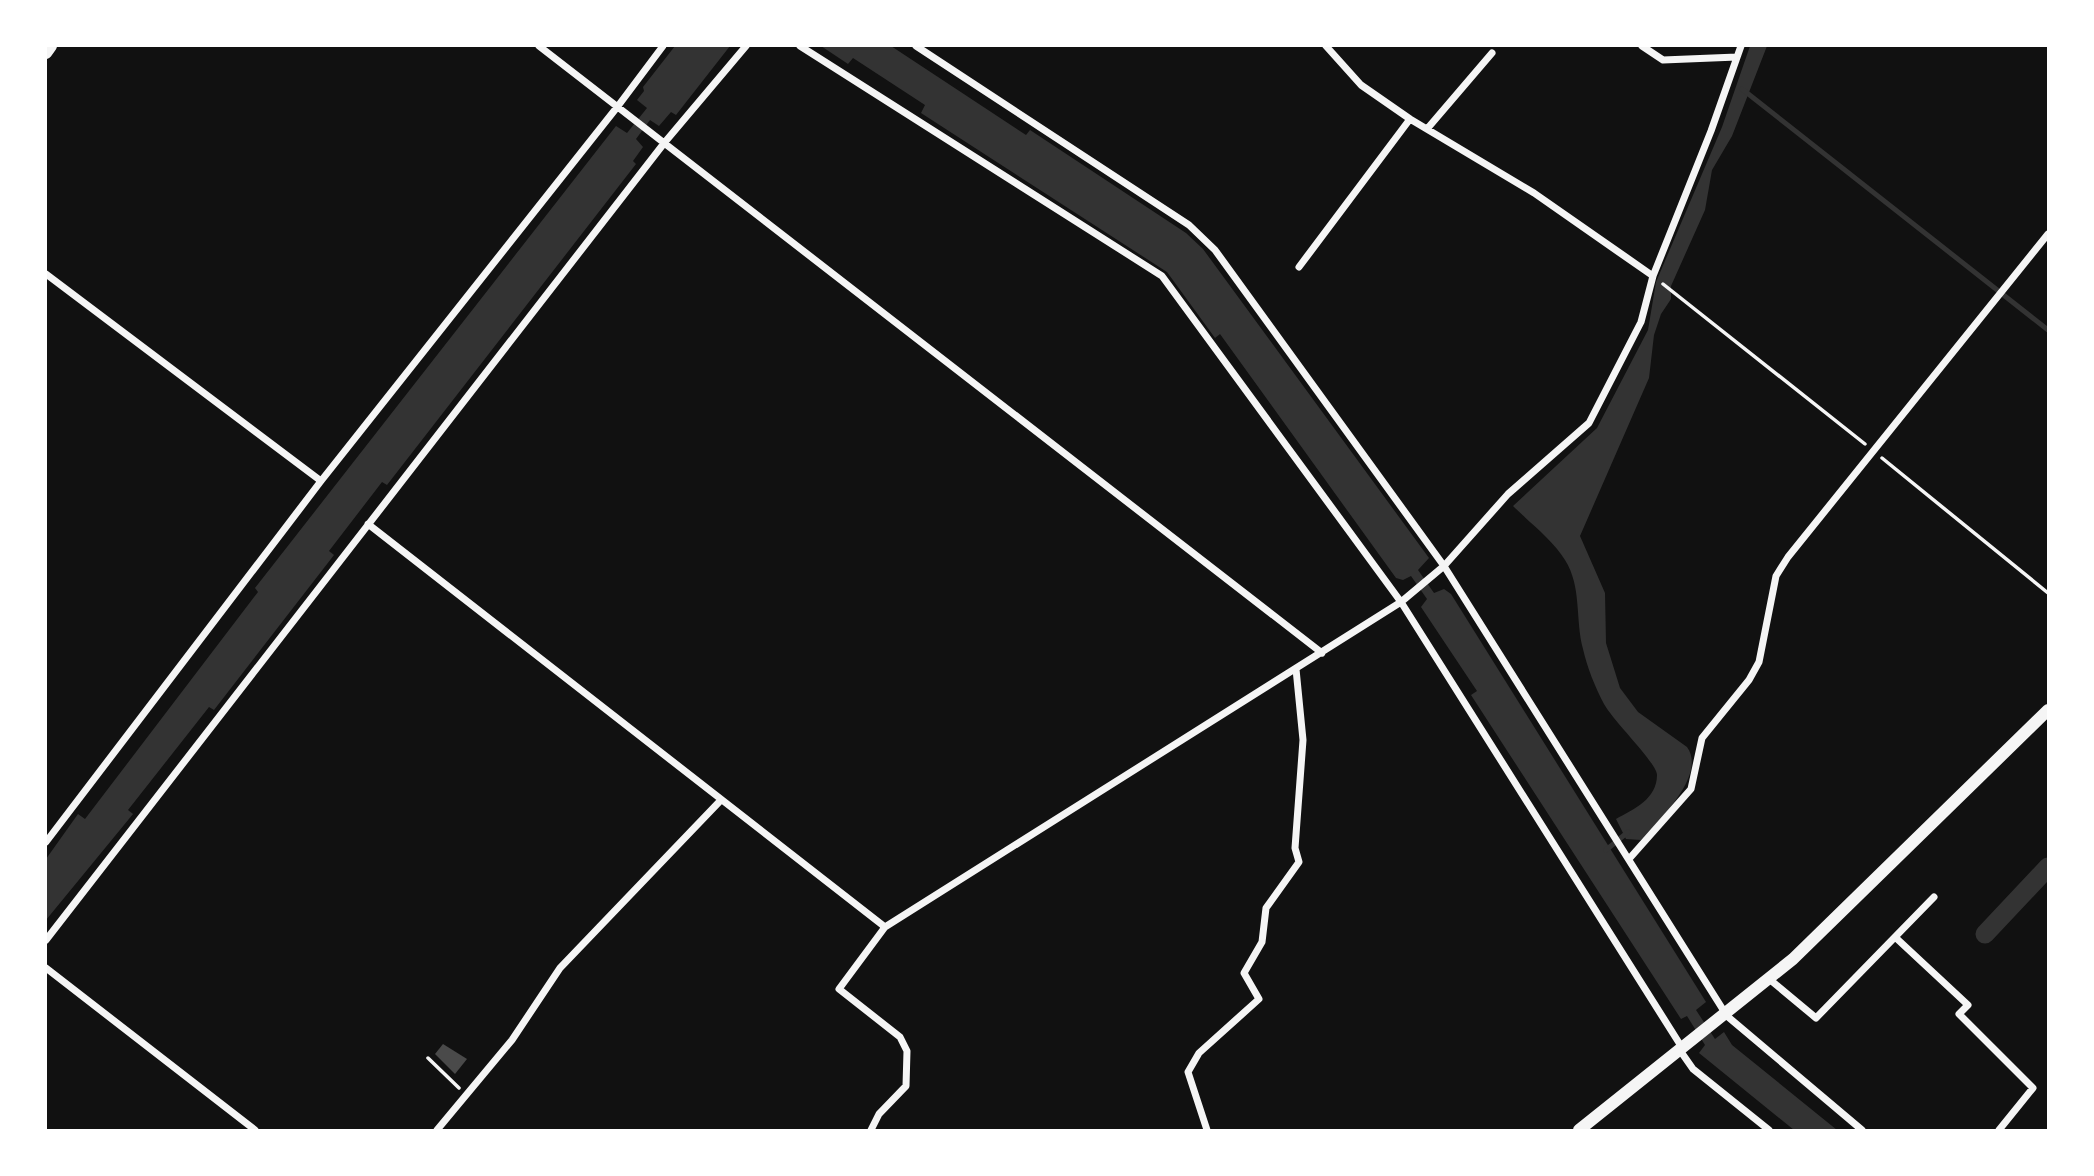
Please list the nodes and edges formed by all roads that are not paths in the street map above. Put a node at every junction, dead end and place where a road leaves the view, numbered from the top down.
1 (51, 46) edge
2 (539, 46) edge
3 (663, 46) edge
4 (746, 46) edge
5 (800, 46) edge
6 (916, 46) edge
7 (1326, 46) edge
8 (1642, 46) edge
9 (1741, 46) edge
10 (46, 53) edge
11 (1492, 53) dead end
12 (1737, 57) junction
13 (618, 106) junction
14 (1410, 119) junction
15 (1427, 129) junction
16 (665, 142) junction
17 (2049, 234) edge
18 (1299, 267) dead end
19 (46, 274) edge
20 (1653, 276) junction
21 (321, 481) junction
22 (368, 524) junction
23 (1444, 566) junction
24 (1401, 602) junction
25 (1322, 653) junction
26 (1296, 669) junction
27 (2049, 710) edge
28 (722, 800) junction
29 (46, 842) edge
30 (1629, 859) junction
31 (1934, 897) dead end
32 (885, 927) junction
33 (1895, 937) junction
34 (46, 940) edge
35 (46, 968) edge
36 (1768, 978) junction
37 (1722, 1014) junction
38 (1680, 1048) junction
39 (255, 1130) edge
40 (437, 1130) edge
41 (871, 1130) edge
42 (1207, 1130) edge
43 (1579, 1130) edge
44 (1769, 1130) edge
45 (1862, 1130) edge
46 (1999, 1130) edge

1 - 10 street
2 - 13 street
3 - 13 street
4 - 16 street
5 - 24 street
6 - 23 street
7 - 14 street
8 - 12 street
9 - 12 street
11 - 15 street
12 - 20 street
13 - 16 street
13 - 21 street
14 - 15 street
14 - 18 street
15 - 20 street
16 - 22 street
16 - 25 street
17 - 30 street
19 - 21 street
20 - 23 street
21 - 29 street
22 - 28 street
22 - 34 street
23 - 24 street
23 - 30 street
24 - 25 street
24 - 38 street
25 - 26 street
26 - 32 street
26 - 42 street
27 - 36 street
28 - 32 street
28 - 40 street
30 - 37 street
31 - 33 street
32 - 41 street
33 - 36 street
33 - 46 street
35 - 39 street
36 - 37 street
37 - 38 street
37 - 45 street
38 - 43 street
38 - 44 street

